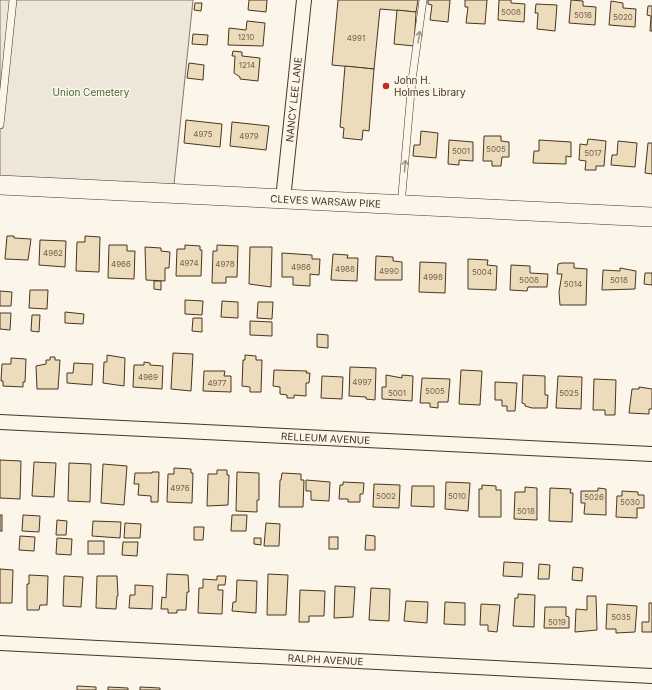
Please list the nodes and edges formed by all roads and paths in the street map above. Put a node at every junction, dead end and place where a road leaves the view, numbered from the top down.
1 (13, 0) edge
2 (304, 0) edge
3 (423, 0) edge
4 (0, 125) edge
5 (0, 185) edge
6 (283, 199) junction
7 (401, 205) junction
8 (652, 217) edge
9 (0, 422) edge
10 (652, 454) edge
11 (0, 643) edge
12 (652, 676) edge

1 - 4 lane
2 - 6 street, NANCY LEE LANE
7 -> 3 lane
5 - 6 street, CLEVES WARSAW PIKE
6 - 7 street, CLEVES WARSAW PIKE
7 - 8 street, CLEVES WARSAW PIKE
9 - 10 street, RELLEUM AVENUE
11 - 12 street, RALPH AVENUE

